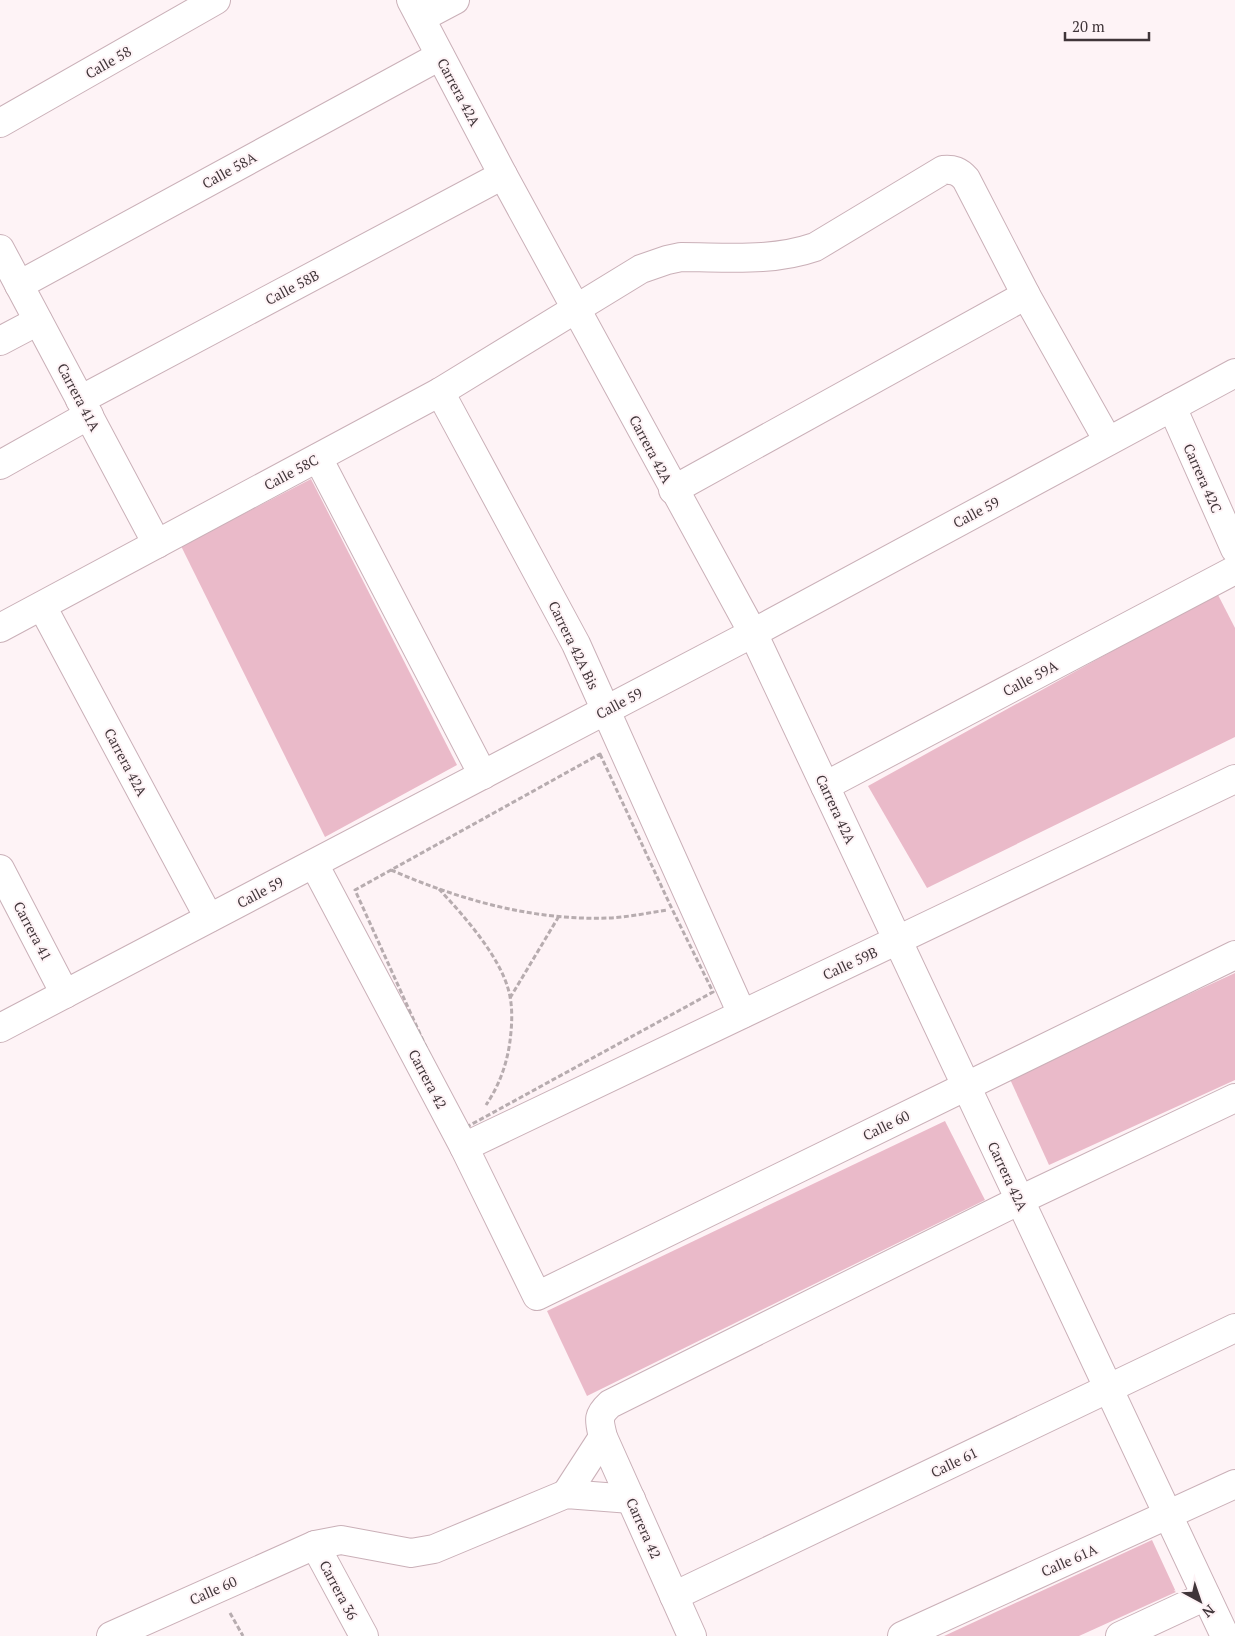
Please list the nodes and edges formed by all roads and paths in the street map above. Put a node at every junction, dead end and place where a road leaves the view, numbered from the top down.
1 (216, 0) edge
2 (455, 0) edge
3 (416, 9) edge
4 (440, 56) junction
5 (0, 123) edge
6 (503, 175) junction
7 (0, 250) edge
8 (19, 285) junction
9 (1026, 295) junction
10 (576, 308) junction
11 (38, 321) junction
12 (0, 341) edge
13 (1235, 373) edge
14 (440, 392) junction
15 (1172, 407) junction
16 (84, 408) junction
17 (1108, 441) junction
18 (318, 458) junction
19 (0, 466) edge
20 (673, 490) junction
21 (158, 544) junction
22 (1235, 549) edge
23 (1235, 570) edge
24 (42, 606) junction
25 (0, 628) edge
26 (753, 633) junction
27 (606, 710) junction
28 (483, 775) junction
29 (1235, 779) edge
30 (825, 786) junction
31 (314, 864) junction
32 (0, 869) edge
33 (391, 870) junction
34 (438, 888) junction
35 (672, 909) junction
36 (559, 916) junction
37 (209, 918) junction
38 (897, 940) junction
39 (1235, 955) edge
40 (65, 994) junction
41 (510, 998) junction
42 (742, 1014) junction
43 (0, 1028) edge
44 (966, 1086) junction
45 (1235, 1098) edge
46 (469, 1136) junction
47 (1020, 1200) junction
48 (537, 1296) joint
49 (1235, 1328) edge
50 (1108, 1388) junction
51 (601, 1428) junction
52 (1235, 1484) edge
53 (566, 1494) junction
54 (631, 1500) junction
55 (1168, 1515) junction
56 (315, 1545) junction
57 (674, 1596) junction
58 (1206, 1596) junction
59 (111, 1636) edge
60 (364, 1636) edge
61 (692, 1636) edge
62 (902, 1636) edge
63 (1120, 1636) edge
64 (1225, 1636) edge

1 - 5 street, Calle 58
2 - 3 street
3 - 4 street, Carrera 42A
4 - 6 street, Carrera 42A
4 - 8 street, Calle 58A
6 - 10 street, Carrera 42A
6 - 16 street, Calle 58B
7 - 8 street, Carrera 41A
8 - 11 street, Carrera 41A
9 - 10 street, Calle 58C
9 - 17 street
9 - 20 street
10 - 14 street, Calle 58C
10 - 20 street, Carrera 42A
11 - 12 street
11 - 16 street, Carrera 41A
13 - 15 street, Calle 59
14 - 18 street, Calle 58C
14 - 27 street, Carrera 42A Bis
15 - 17 street, Calle 59
15 - 22 street, Carrera 42C
16 - 19 street, Calle 58B
16 - 21 street, Carrera 41A
17 - 26 street, Calle 59
18 - 21 street, Calle 58C
18 - 28 street
20 - 26 street, Carrera 42A
21 - 24 street, Calle 58C
23 - 30 street, Calle 59A
24 - 25 street, Calle 58C
24 - 37 street, Carrera 42A
26 - 27 street, Calle 59
26 - 30 street, Carrera 42A
27 - 28 street, Calle 59
27 - 42 street, Carrera 42A Bis
28 - 31 street, Calle 59
29 - 38 street, Calle 59B
30 - 38 street, Carrera 42A
31 - 37 street, Calle 59
31 - 46 street, Carrera 42
32 - 40 street, Carrera 41
33 - 34 path
33 - 35 path
33 - 46 path
34 - 36 path
34 - 41 path
35 - 36 path
35 - 46 path
36 - 41 path
37 - 40 street, Calle 59
38 - 42 street, Calle 59B
38 - 44 street, Carrera 42A
39 - 44 street, Calle 60
40 - 43 street, Calle 59
41 - 46 path
42 - 46 street, Calle 59B
44 - 47 street, Carrera 42A
44 - 48 street, Calle 60
45 - 47 street
46 - 48 street, Carrera 42
47 - 50 street, Carrera 42A
47 - 51 street
49 - 50 street, Calle 61
50 - 55 street, Carrera 42A
50 - 57 street, Calle 61
51 - 53 street
51 - 54 street, Carrera 42
52 - 55 street, Calle 61A
53 - 54 street
53 - 56 street, Calle 60
54 - 57 street, Carrera 42
55 - 58 street, Carrera 42A
55 - 62 street, Calle 61A
56 - 59 street, Calle 60
56 - 60 street, Carrera 36
57 - 61 street, Carrera 42
58 - 63 street
58 - 64 street, Carrera 42A

